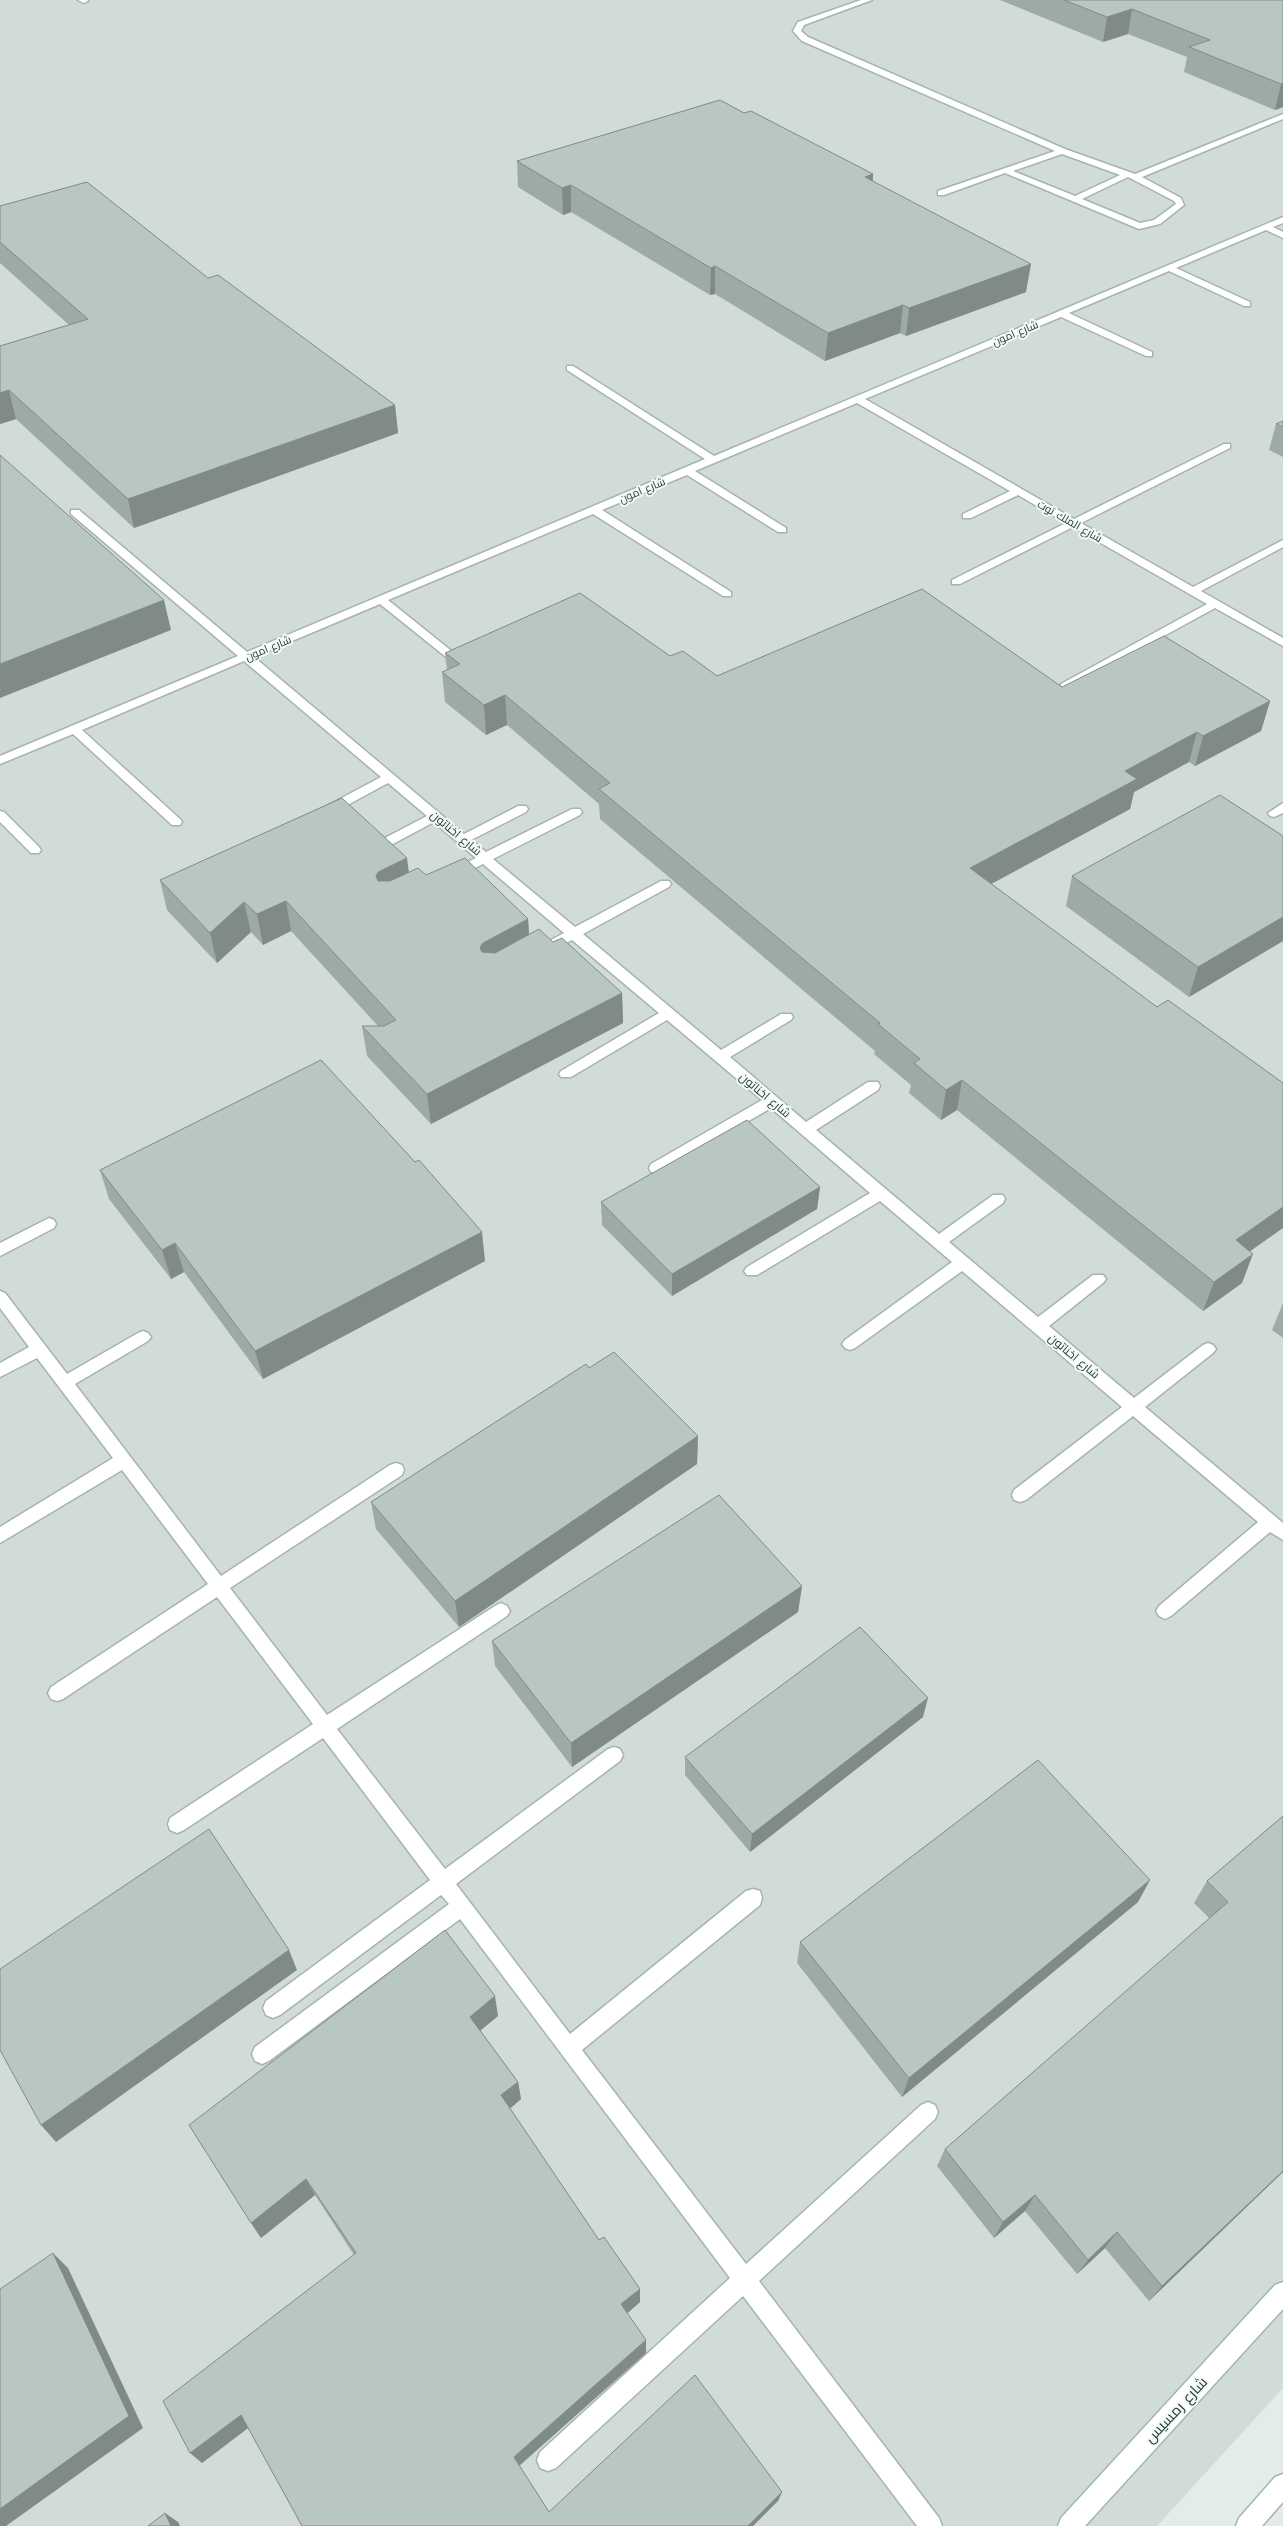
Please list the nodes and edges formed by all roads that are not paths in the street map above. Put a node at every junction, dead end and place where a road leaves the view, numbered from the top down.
1 (868, 0) edge
2 (1283, 116) edge
3 (1268, 122) junction
4 (1283, 127) edge
5 (1062, 151) junction
6 (1004, 170) junction
7 (1132, 176) junction
8 (941, 193) dead end
9 (1076, 199) junction
10 (1283, 220) edge
11 (1265, 227) junction
12 (1283, 235) edge
13 (1169, 268) junction
14 (1247, 304) dead end
15 (1061, 313) junction
16 (1149, 354) dead end
17 (570, 368) dead end
18 (857, 399) junction
19 (1227, 446) dead end
20 (713, 460) junction
21 (688, 471) junction
22 (1018, 491) junction
23 (594, 510) junction
24 (75, 512) dead end
25 (967, 516) dead end
26 (1074, 523) junction
27 (782, 530) dead end
28 (1283, 544) edge
29 (956, 582) dead end
30 (1193, 591) junction
31 (727, 594) dead end
32 (381, 600) junction
33 (1215, 604) junction
34 (1283, 643) edge
35 (247, 656) junction
36 (460, 663) edge
37 (1054, 692) edge
38 (75, 729) junction
39 (0, 760) edge
40 (390, 777) junction
41 (522, 809) dead end
42 (576, 812) dead end
43 (0, 815) edge
44 (436, 816) junction
45 (313, 818) edge
46 (176, 822) dead end
47 (463, 839) junction
48 (384, 843) edge
49 (35, 850) dead end
50 (485, 858) junction
51 (441, 880) edge
52 (665, 884) dead end
53 (574, 933) junction
54 (532, 955) edge
55 (669, 1013) junction
56 (786, 1017) dead end
57 (720, 1056) junction
58 (566, 1074) dead end
59 (873, 1086) dead end
60 (772, 1101) junction
61 (806, 1129) junction
62 (656, 1168) dead end
63 (881, 1193) junction
64 (998, 1199) dead end
65 (50, 1224) dead end
66 (938, 1242) junction
67 (0, 1250) edge
68 (963, 1262) junction
69 (752, 1271) dead end
70 (1098, 1279) dead end
71 (0, 1297) edge
72 (1038, 1326) junction
73 (143, 1337) dead end
74 (850, 1344) dead end
75 (1208, 1348) dead end
76 (40, 1349) junction
77 (0, 1371) edge
78 (66, 1382) junction
79 (1134, 1406) junction
80 (124, 1460) junction
81 (396, 1470) dead end
82 (1020, 1495) dead end
83 (1277, 1527) edge
84 (0, 1536) edge
85 (219, 1586) junction
86 (501, 1611) dead end
87 (1165, 1611) dead end
88 (57, 1693) dead end
89 (326, 1726) junction
90 (614, 1755) dead end
91 (177, 1824) dead end
92 (443, 1881) junction
93 (753, 1898) dead end
94 (462, 1906) junction
95 (272, 2008) dead end
96 (569, 2048) junction
97 (262, 2054) dead end
98 (928, 2112) dead end
99 (745, 2280) junction
100 (1283, 2294) edge
101 (548, 2460) edge
102 (1283, 2485) edge
103 (930, 2526) edge
104 (1069, 2526) edge
105 (1247, 2526) edge

1 - 5 street
2 - 3 street
3 - 4 street
3 - 7 street
5 - 6 street
5 - 7 street
6 - 8 street
6 - 9 street
7 - 9 street
7 - 9 street
10 - 11 street, شارع امون
11 - 12 street
11 - 13 street, شارع امون
13 - 14 street
13 - 15 street, شارع امون
15 - 16 street
15 - 18 street, شارع امون
17 - 20 street
18 - 20 street, شارع امون
18 - 22 street, شارع الملك توت
19 - 26 street
20 - 21 street, شارع امون
21 - 23 street, شارع امون
21 - 27 street
22 - 25 street
22 - 26 street, شارع الملك توت
23 - 31 street
23 - 32 street, شارع امون
24 - 35 street, شارع اخناتون
26 - 29 street
26 - 30 street, شارع الملك توت
28 - 30 street
30 - 33 street, شارع الملك توت
32 - 35 street, شارع امون
32 - 36 street
33 - 34 street, شارع الملك توت
33 - 37 street
35 - 38 street, شارع امون
35 - 40 street, شارع اخناتون
38 - 39 street, شارع امون
38 - 46 street
40 - 44 street, شارع اخناتون
40 - 45 street
41 - 47 street
42 - 50 street
43 - 49 street
44 - 47 street, شارع اخناتون
44 - 48 street
47 - 50 street, شارع اخناتون
50 - 51 street
50 - 53 street, شارع اخناتون
52 - 53 street
53 - 54 street
53 - 55 street, شارع اخناتون
55 - 57 street, شارع اخناتون
55 - 58 street
56 - 57 street
57 - 60 street, شارع اخناتون
59 - 61 street
60 - 61 street, شارع اخناتون
60 - 62 street
61 - 63 street, شارع اخناتون
63 - 66 street, شارع اخناتون
63 - 69 street
64 - 66 street
65 - 67 street
66 - 68 street, شارع اخناتون
68 - 72 street, شارع اخناتون
68 - 74 street
70 - 72 street
71 - 76 street
72 - 79 street, شارع اخناتون
73 - 78 street
75 - 79 street
76 - 77 street
76 - 78 street
78 - 80 street
79 - 82 street
79 - 83 street, شارع اخناتون
80 - 84 street
80 - 85 street
81 - 85 street
83 - 87 street
85 - 88 street
85 - 89 street
86 - 89 street
89 - 91 street
89 - 92 street
90 - 92 street
92 - 94 street
92 - 95 street
93 - 96 street
94 - 96 street
94 - 97 street
96 - 99 street
98 - 99 street
99 - 101 street
99 - 103 street
100 - 104 street, شارع رمسيس
102 - 105 street

